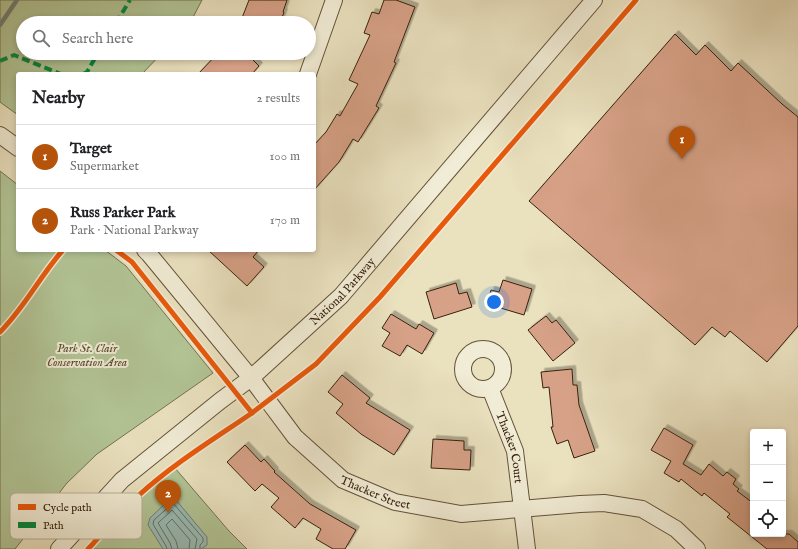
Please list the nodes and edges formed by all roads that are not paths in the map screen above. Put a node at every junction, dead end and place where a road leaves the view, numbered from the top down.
1 (334, 0) edge
2 (594, 0) edge
3 (316, 51) edge
4 (313, 60) edge
5 (309, 72) edge
6 (0, 135) edge
7 (16, 147) edge
8 (150, 252) edge
9 (251, 378) junction
10 (490, 388) dead end
11 (110, 493) edge
12 (523, 510) junction
13 (68, 539) edge
14 (59, 549) edge
15 (527, 549) edge
16 (697, 549) edge

1 - 3 street
2 - 9 street, National Parkway
4 - 5 street
6 - 7 street
8 - 9 street, Thacker Street
9 - 11 street, National Parkway
9 - 12 street, Thacker Street
10 - 12 street, Thacker Court
12 - 15 street, Thacker Court
12 - 16 street, Thacker Street
13 - 14 street, National Parkway

